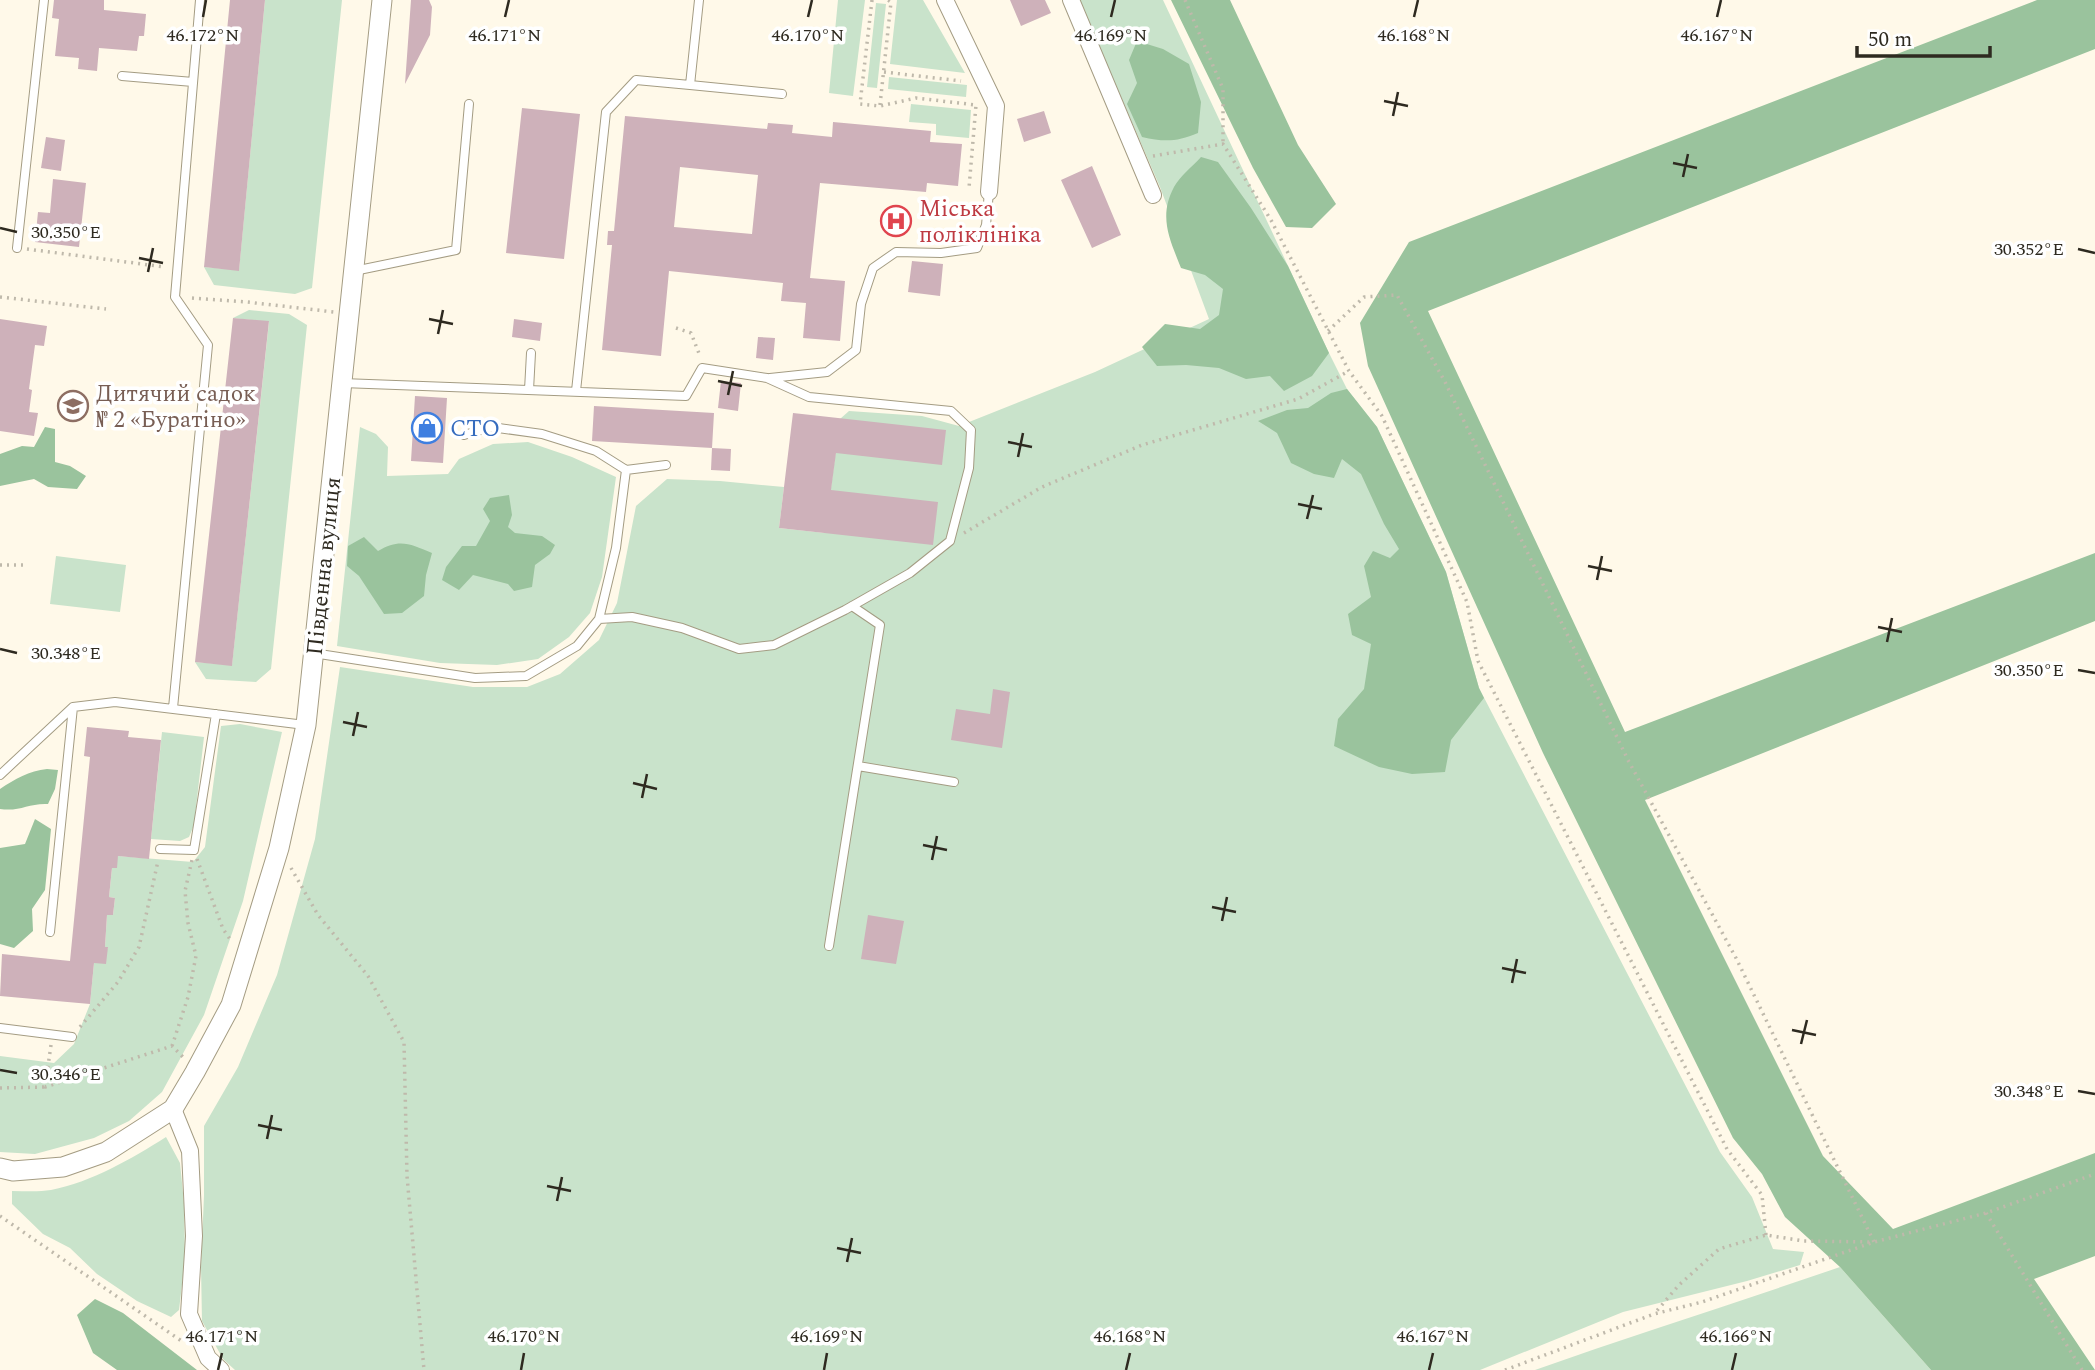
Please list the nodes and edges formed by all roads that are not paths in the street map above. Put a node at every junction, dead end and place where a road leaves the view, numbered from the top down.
1 (44, 0) edge
2 (200, 0) edge
3 (382, 0) edge
4 (699, 0) edge
5 (945, 0) edge
6 (1071, 0) edge
7 (122, 76) dead end
8 (193, 82) junction
9 (690, 85) junction
10 (782, 94) dead end
11 (470, 104) dead end
12 (989, 192) joint
13 (1153, 195) dead end
14 (17, 248) road end
15 (354, 271) junction
16 (531, 353) dead end
17 (767, 378) junction
18 (342, 383) junction
19 (529, 390) junction
20 (576, 391) junction
21 (464, 435) dead end
22 (666, 465) dead end
23 (626, 470) junction
24 (852, 606) junction
25 (599, 619) junction
26 (313, 653) junction
27 (73, 707) junction
28 (173, 708) junction
29 (216, 713) junction
30 (306, 725) junction
31 (858, 766) junction
32 (0, 775) edge
33 (954, 782) dead end
34 (160, 849) road end
35 (50, 932) dead end
36 (829, 946) dead end
37 (0, 1028) edge
38 (72, 1037) road end
39 (173, 1109) junction
40 (0, 1168) edge
41 (220, 1370) edge

1 - 14 lane
2 - 8 lane
3 - 15 street, Південна вулиця
4 - 9 lane
5 - 12 street
6 - 13 street
7 - 8 lane
8 - 28 lane
9 - 10 lane
9 - 20 lane
11 - 15 lane
12 - 17 lane
15 - 18 street, Південна вулиця
16 - 19 lane
17 - 20 lane
17 - 24 lane
18 - 19 lane
18 - 26 street, Південна вулиця
19 - 20 lane
21 - 23 lane
22 - 23 lane
23 - 25 lane
24 - 25 lane
24 - 31 lane
25 - 26 lane
26 - 30 street, Південна вулиця
27 - 28 lane
27 - 32 lane
27 - 35 lane
28 - 29 lane
29 - 30 lane
29 - 34 lane
30 - 39 street, Південна вулиця
31 - 33 lane
31 - 36 lane
37 - 38 lane
39 - 40 street
39 - 41 street

